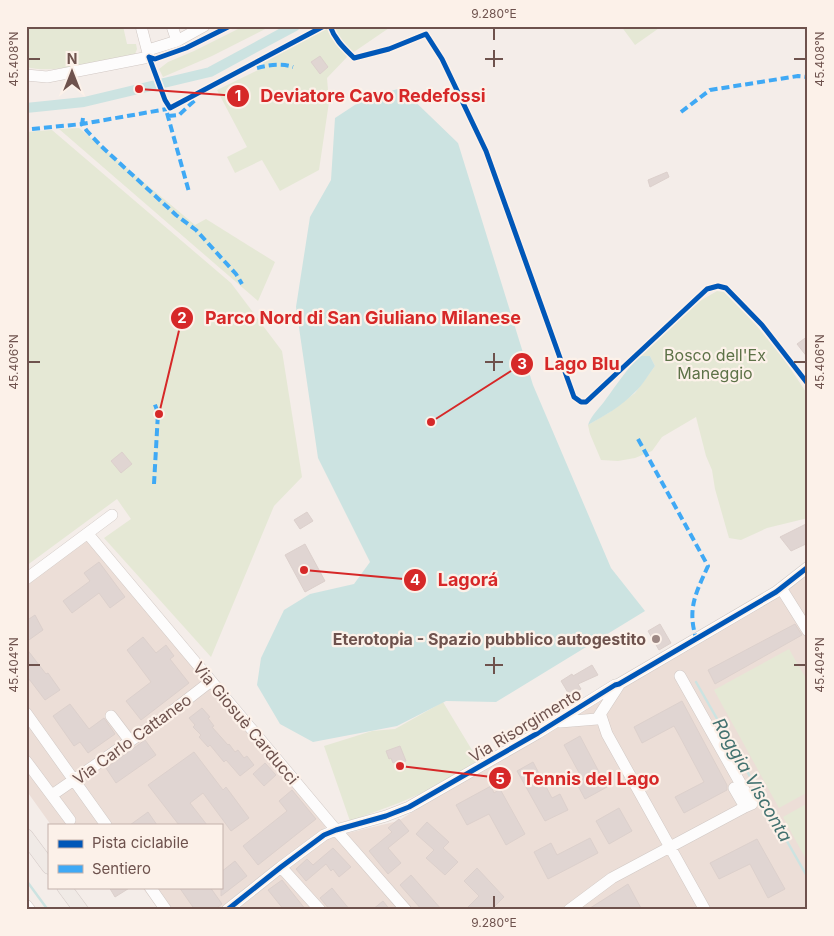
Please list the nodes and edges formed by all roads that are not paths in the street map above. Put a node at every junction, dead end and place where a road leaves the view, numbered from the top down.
1 (141, 26) edge
2 (172, 26) edge
3 (204, 26) edge
4 (177, 41) junction
5 (149, 54) junction
6 (26, 75) edge
7 (112, 514) dead end
8 (88, 534) junction
9 (808, 567) edge
10 (26, 579) edge
11 (781, 588) junction
12 (808, 631) edge
13 (680, 676) dead end
14 (211, 681) junction
15 (619, 684) junction
16 (587, 702) junction
17 (26, 713) edge
18 (111, 716) dead end
19 (596, 716) junction
20 (555, 722) junction
21 (130, 741) junction
22 (26, 761) edge
23 (75, 780) junction
24 (734, 788) dead end
25 (52, 795) junction
26 (745, 807) junction
27 (70, 820) dead end
28 (105, 824) edge
29 (336, 830) junction
30 (26, 836) edge
31 (671, 846) junction
32 (48, 866) edge
33 (281, 866) junction
34 (65, 888) edge
35 (151, 888) edge
36 (26, 905) edge
37 (30, 910) edge
38 (81, 910) edge
39 (166, 910) edge
40 (227, 910) edge
41 (320, 910) edge
42 (406, 910) edge
43 (569, 910) edge
44 (705, 910) edge

1 - 5 street
2 - 4 street
3 - 4 street
4 - 5 street
5 - 6 street
7 - 8 street
8 - 10 street
8 - 14 street, Via Giosuè Carducci
9 - 11 street, Via Risorgimento
11 - 12 street
11 - 15 street, Via Risorgimento
13 - 26 street
14 - 21 street, Via Carlo Cattaneo
14 - 29 street, Via Giosuè Carducci
15 - 16 street, Via Risorgimento
15 - 19 street, Via Risorgimento
16 - 19 street, Via Risorgimento
16 - 19 street, Via Risorgimento
16 - 20 street, Via Risorgimento
17 - 23 street
18 - 21 street
19 - 20 street, Via Risorgimento
19 - 31 street
20 - 29 street, Via Risorgimento
21 - 23 street, Via Carlo Cattaneo
22 - 25 street
23 - 25 street, Via Carlo Cattaneo
23 - 28 street
24 - 26 street
25 - 27 street
26 - 31 street
29 - 33 street, Via Risorgimento
29 - 42 street, Via Giosuè Carducci
30 - 32 main road
31 - 43 street
31 - 44 street
33 - 40 street, Via Risorgimento
33 - 41 street
34 - 38 main road
35 - 39 street
36 - 37 street

